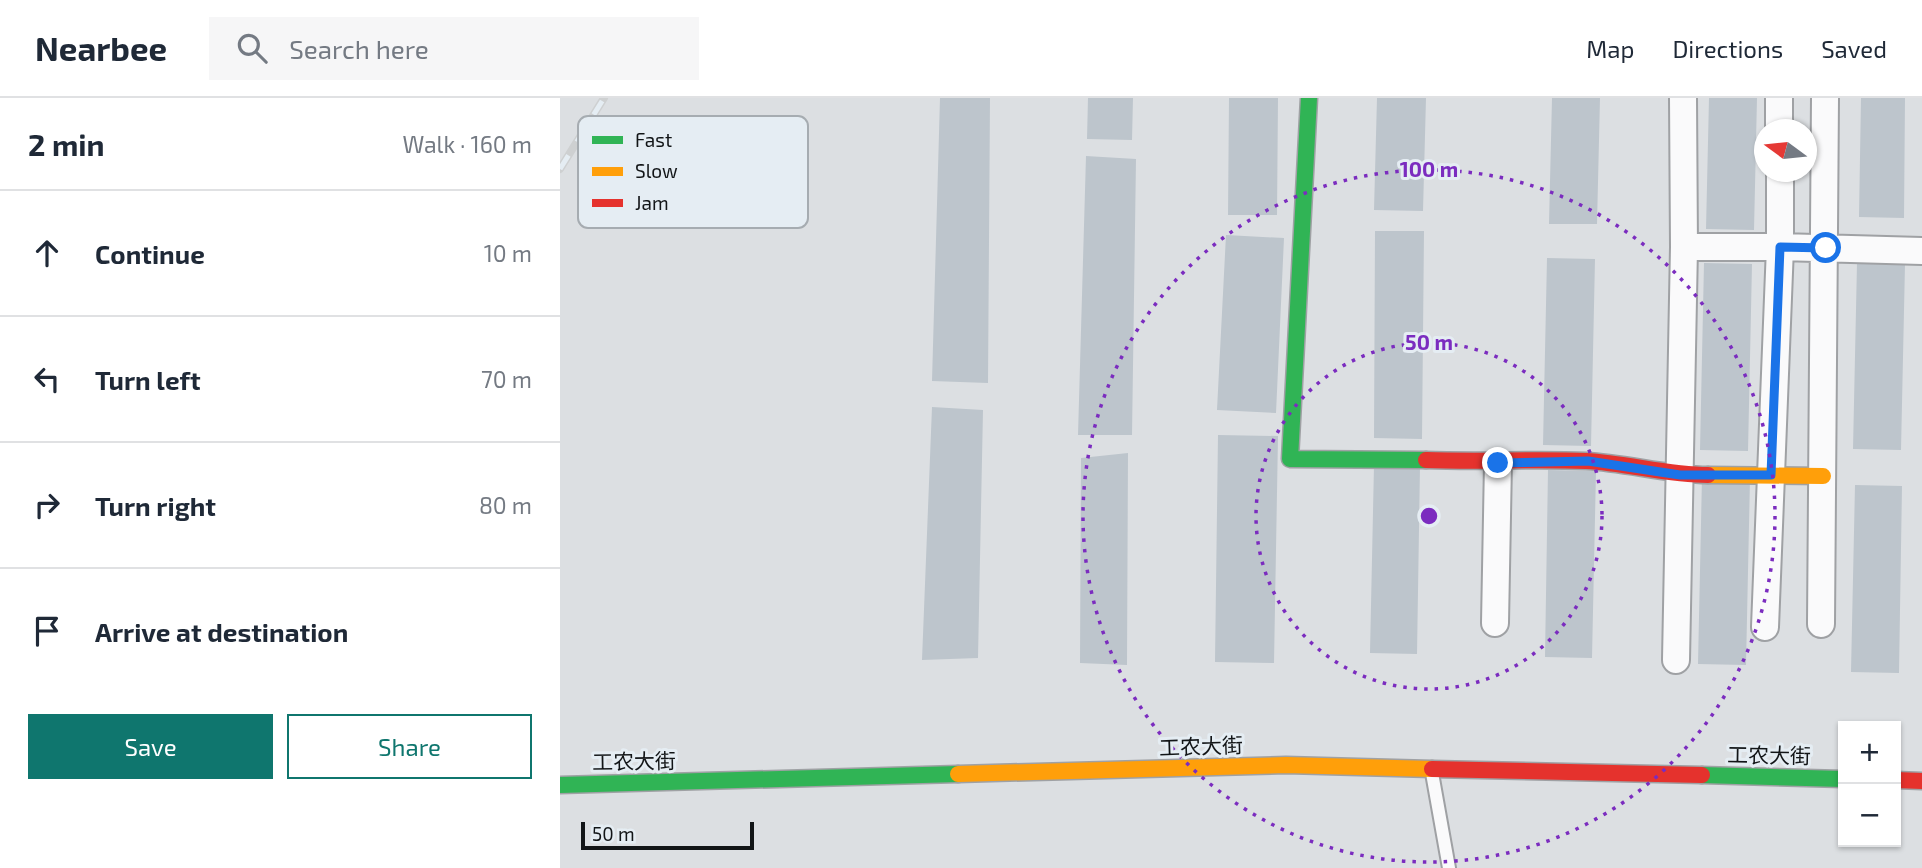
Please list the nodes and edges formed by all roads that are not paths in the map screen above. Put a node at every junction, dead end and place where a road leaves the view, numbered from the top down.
1 (1309, 98) edge
2 (1683, 98) edge
3 (1779, 98) edge
4 (1825, 98) edge
5 (1779, 119) edge
6 (1780, 182) edge
7 (1684, 247) junction
8 (1780, 247) junction
9 (1826, 248) junction
10 (1922, 251) edge
11 (1498, 463) junction
12 (1680, 475) junction
13 (1771, 475) junction
14 (1823, 476) junction
15 (1495, 623) dead end
16 (1821, 624) dead end
17 (1765, 627) dead end
18 (1676, 660) dead end
19 (1431, 769) junction
20 (1838, 779) edge
21 (1901, 780) edge
22 (1922, 780) edge
23 (560, 785) edge
24 (1449, 868) edge

1 - 11 main road
2 - 7 street
3 - 5 street
4 - 9 street
6 - 8 street
7 - 8 street
7 - 12 street
8 - 9 street
8 - 13 street
9 - 10 street
9 - 14 street
11 - 12 main road
11 - 15 street
12 - 13 main road
12 - 18 street
13 - 14 main road
13 - 17 street
14 - 16 street
19 - 20 main road, 工农大街
19 - 23 main road, 工农大街
19 - 24 lane
21 - 22 main road

